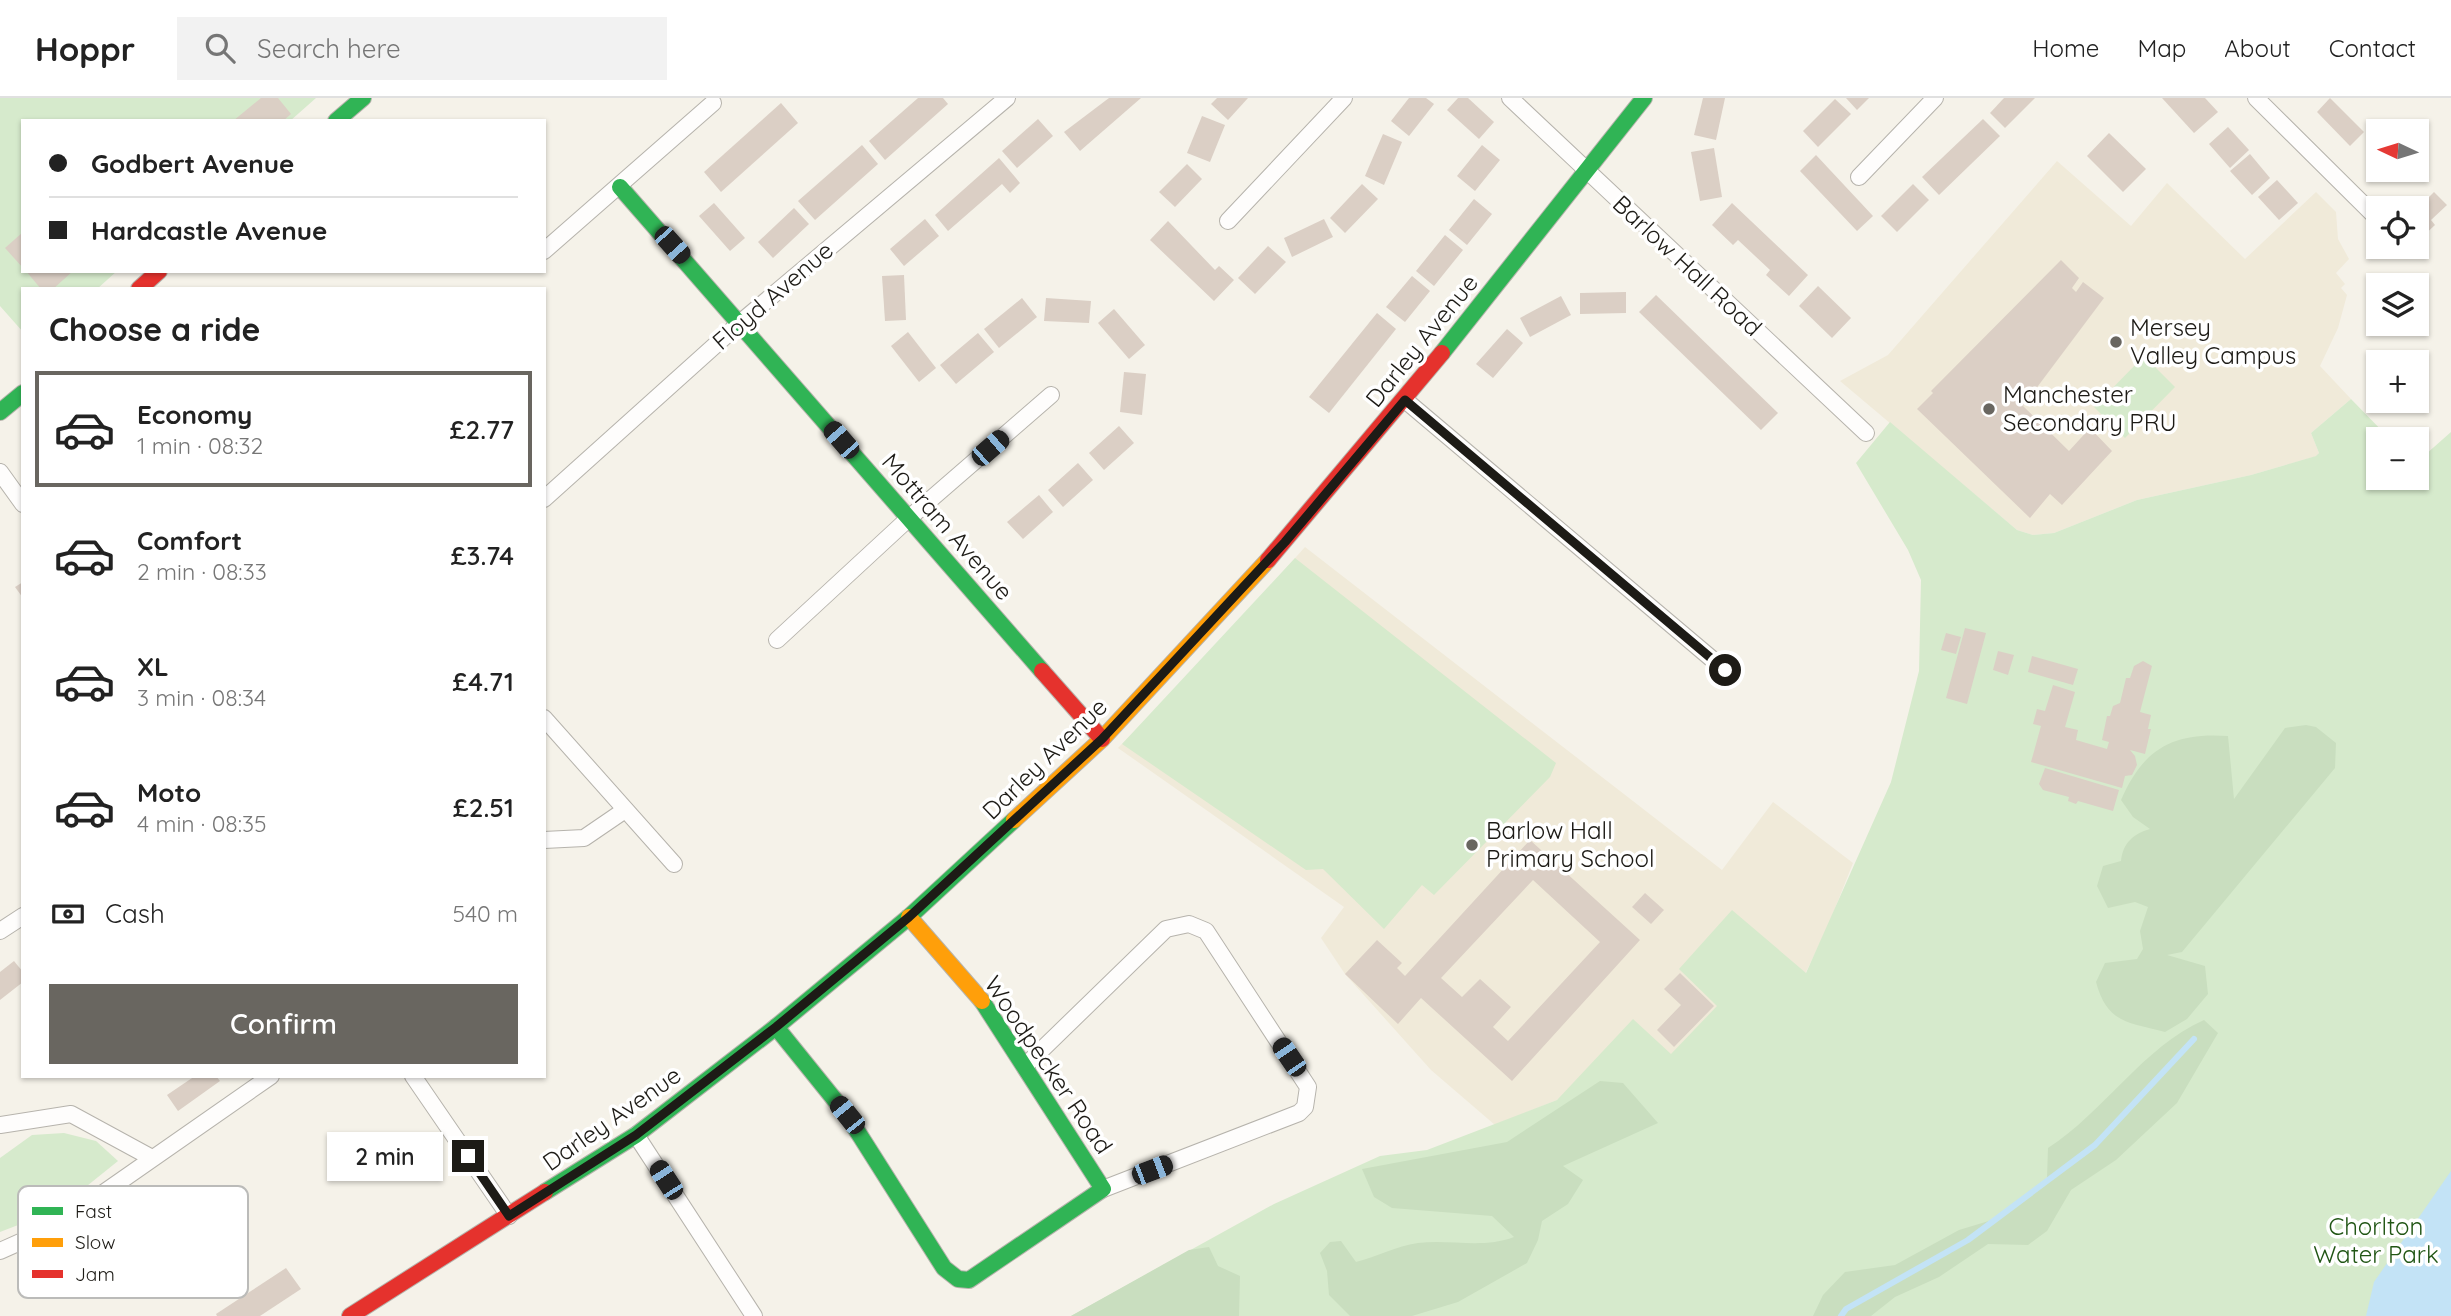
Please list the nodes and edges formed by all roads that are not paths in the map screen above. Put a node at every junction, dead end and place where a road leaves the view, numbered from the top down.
1 (363, 98) edge
2 (1007, 98) edge
3 (1345, 98) edge
4 (1510, 98) edge
5 (1644, 98) edge
6 (1935, 98) edge
7 (2256, 98) edge
8 (713, 103) dead end
9 (339, 119) edge
10 (1586, 171) junction
11 (1859, 177) dead end
12 (620, 187) junction
13 (2366, 207) edge
14 (1228, 221) dead end
15 (546, 249) edge
16 (157, 273) edge
17 (141, 287) edge
18 (741, 322) junction
19 (21, 395) edge
20 (1051, 395) dead end
21 (1405, 400) junction
22 (0, 412) edge
23 (1866, 433) dead end
24 (0, 472) edge
25 (546, 497) edge
26 (21, 501) edge
27 (908, 519) junction
28 (777, 640) dead end
29 (1725, 670) dead end
30 (547, 726) edge
31 (1102, 739) junction
32 (625, 810) junction
33 (546, 840) edge
34 (674, 863) dead end
35 (21, 917) edge
36 (909, 917) junction
37 (0, 931) edge
38 (776, 1027) junction
39 (1026, 1065) junction
40 (268, 1078) edge
41 (414, 1078) edge
42 (0, 1125) edge
43 (636, 1135) junction
44 (152, 1158) junction
45 (112, 1186) edge
46 (1103, 1189) junction
47 (509, 1216) junction
48 (18, 1243) edge
49 (0, 1251) edge
50 (350, 1316) edge
51 (754, 1316) edge

1 - 9 street
2 - 18 street, Floyd Avenue
3 - 14 street
4 - 10 street, Barlow Hall Road
5 - 10 street, Darley Avenue
6 - 11 street
7 - 13 street
8 - 12 street
10 - 21 street, Darley Avenue
10 - 23 street, Barlow Hall Road
12 - 15 street
12 - 18 street, Mottram Avenue
16 - 17 street
18 - 25 street, Floyd Avenue
18 - 27 street, Mottram Avenue
19 - 22 street
20 - 27 street
21 - 29 street
21 - 31 street, Darley Avenue
24 - 26 street
27 - 28 street
27 - 31 street, Mottram Avenue
30 - 32 street
31 - 36 street, Darley Avenue
32 - 33 street
32 - 34 street
35 - 37 street
36 - 38 street, Darley Avenue
36 - 39 street, Woodpecker Road
38 - 43 street, Darley Avenue
38 - 46 street, Woodpecker Road
39 - 46 street, Woodpecker Road
39 - 46 street
40 - 44 street
41 - 47 street
42 - 44 street
43 - 47 street, Darley Avenue
43 - 51 street
44 - 45 street
47 - 50 street, Darley Avenue
48 - 49 street

